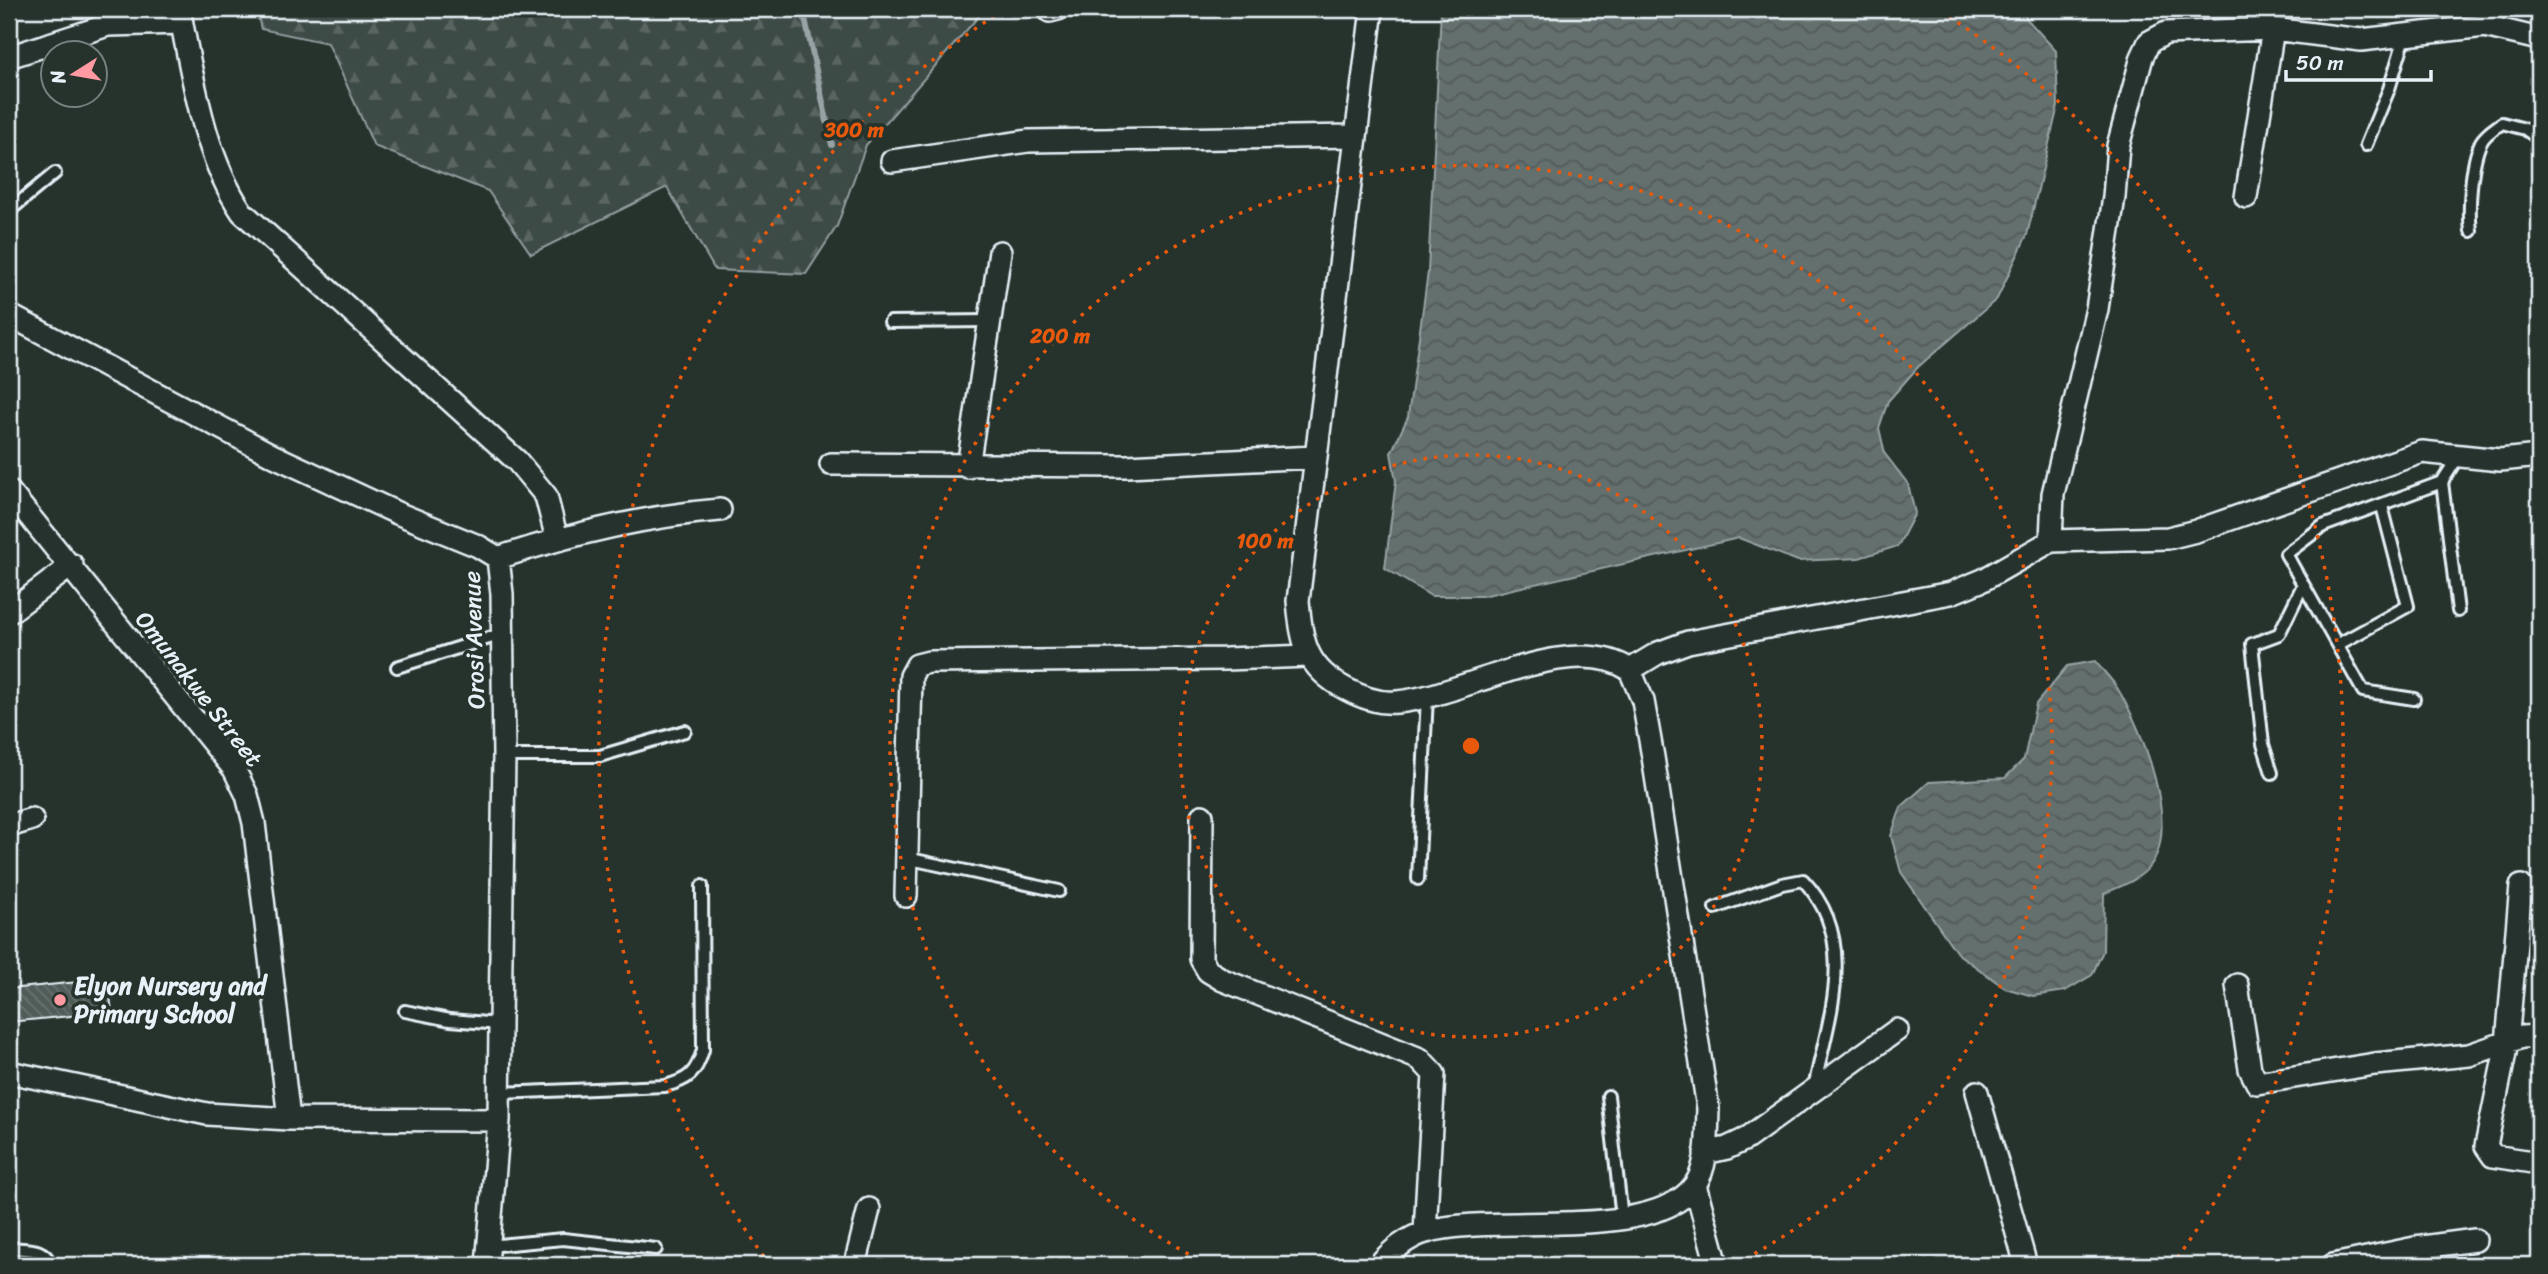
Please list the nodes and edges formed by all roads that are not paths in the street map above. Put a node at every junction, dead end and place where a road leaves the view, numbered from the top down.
1 (1372, 9) edge
2 (181, 16) edge
3 (2463, 18) edge
4 (2273, 29) junction
5 (2405, 37) junction
6 (2539, 39) edge
7 (9, 57) edge
8 (1354, 136) junction
9 (2539, 139) edge
10 (2366, 145) dead end
11 (892, 161) dead end
12 (55, 173) dead end
13 (2246, 197) dead end
14 (9, 211) edge
15 (2471, 232) dead end
16 (1000, 252) dead end
17 (9, 316) edge
18 (990, 321) junction
19 (890, 322) dead end
20 (2459, 454) junction
21 (2539, 456) edge
22 (1315, 457) junction
23 (831, 464) dead end
24 (968, 467) junction
25 (2442, 482) junction
26 (9, 491) edge
27 (2382, 506) junction
28 (720, 510) dead end
29 (557, 539) junction
30 (2051, 541) junction
31 (498, 558) junction
32 (72, 565) junction
33 (2303, 585) junction
34 (2458, 611) dead end
35 (10, 612) edge
36 (502, 634) junction
37 (2337, 645) junction
38 (1308, 656) junction
39 (397, 667) dead end
40 (1630, 670) junction
41 (1427, 696) junction
42 (2414, 699) dead end
43 (685, 731) dead end
44 (504, 756) junction
45 (2272, 773) dead end
46 (1202, 816) dead end
47 (32, 819) dead end
48 (9, 826) edge
49 (906, 858) junction
50 (1418, 879) dead end
51 (702, 886) dead end
52 (2521, 886) dead end
53 (1059, 891) dead end
54 (906, 896) dead end
55 (1715, 908) dead end
56 (2237, 985) dead end
57 (405, 1011) dead end
58 (500, 1024) junction
59 (1897, 1030) dead end
60 (2539, 1036) edge
61 (2507, 1043) junction
62 (9, 1072) edge
63 (1814, 1091) junction
64 (1977, 1092) dead end
65 (499, 1093) junction
66 (1608, 1096) dead end
67 (289, 1119) junction
68 (499, 1120) junction
69 (1705, 1153) junction
70 (2539, 1163) edge
71 (1695, 1185) junction
72 (869, 1209) dead end
73 (1622, 1218) junction
74 (1425, 1232) junction
75 (2475, 1240) dead end
76 (9, 1248) edge
77 (656, 1249) dead end
78 (488, 1256) edge
79 (51, 1265) edge
80 (855, 1265) edge
81 (1378, 1265) edge
82 (1717, 1265) edge
83 (2026, 1265) edge
84 (2333, 1265) edge

1 - 8 street
2 - 7 street
2 - 29 street
3 - 5 street
3 - 6 street
4 - 5 street
4 - 13 street
4 - 30 street
5 - 10 lane
8 - 11 street
8 - 22 street
9 - 15 lane
12 - 14 lane
16 - 18 street
17 - 31 street, Orosi Avenue
18 - 19 lane
18 - 24 street
20 - 21 street
20 - 25 lane
20 - 30 street
22 - 24 street
22 - 38 street
23 - 24 street
25 - 27 lane
25 - 34 lane
26 - 32 street, Omunakwe Street
27 - 33 lane
27 - 37 lane
28 - 29 street
29 - 31 street
30 - 40 street
31 - 36 street, Orosi Avenue
32 - 35 street
32 - 67 street, Omunakwe Street
33 - 37 lane
33 - 45 lane
36 - 39 lane
36 - 44 street, Orosi Avenue
37 - 42 lane
38 - 41 street
38 - 49 street
40 - 41 street
40 - 69 street
41 - 50 lane
43 - 44 lane
44 - 58 street, Orosi Avenue
46 - 74 street
47 - 48 street
49 - 53 lane
49 - 54 street
51 - 65 lane
52 - 61 street
55 - 63 lane
56 - 61 street
57 - 58 lane
58 - 65 street, Orosi Avenue
59 - 63 street
60 - 61 street
61 - 70 street
62 - 67 street
63 - 69 street
64 - 83 street
65 - 68 street, Orosi Avenue
66 - 73 lane
67 - 68 street
68 - 78 street, Orosi Avenue
69 - 71 street
71 - 73 street
71 - 82 street
72 - 80 street
73 - 74 street
74 - 81 street
75 - 84 street
76 - 79 lane
77 - 78 lane

